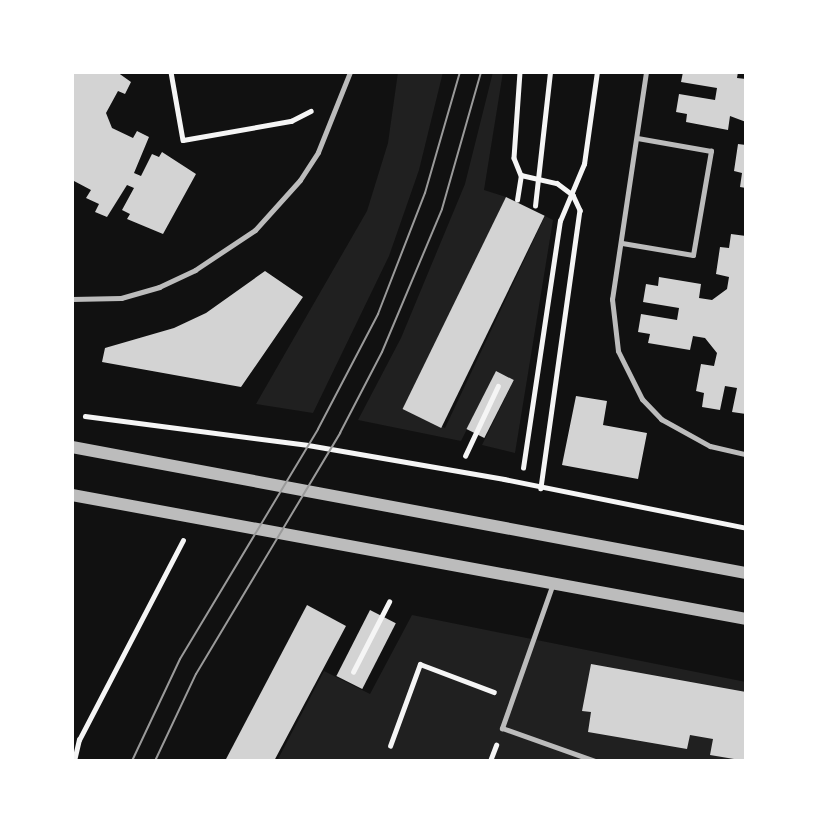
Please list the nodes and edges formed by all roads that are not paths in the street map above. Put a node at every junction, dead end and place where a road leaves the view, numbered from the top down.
1 (350, 72) edge
2 (646, 72) edge
3 (637, 138) junction
4 (622, 243) junction
5 (72, 299) edge
6 (72, 447) edge
7 (746, 454) edge
8 (72, 495) edge
9 (746, 573) edge
10 (552, 583) junction
11 (746, 619) edge
12 (595, 761) edge

1 - 5 lane
2 - 3 lane
3 - 4 lane
3 - 4 lane
4 - 7 lane
6 - 9 street
8 - 10 street
10 - 11 street
10 - 12 lane

